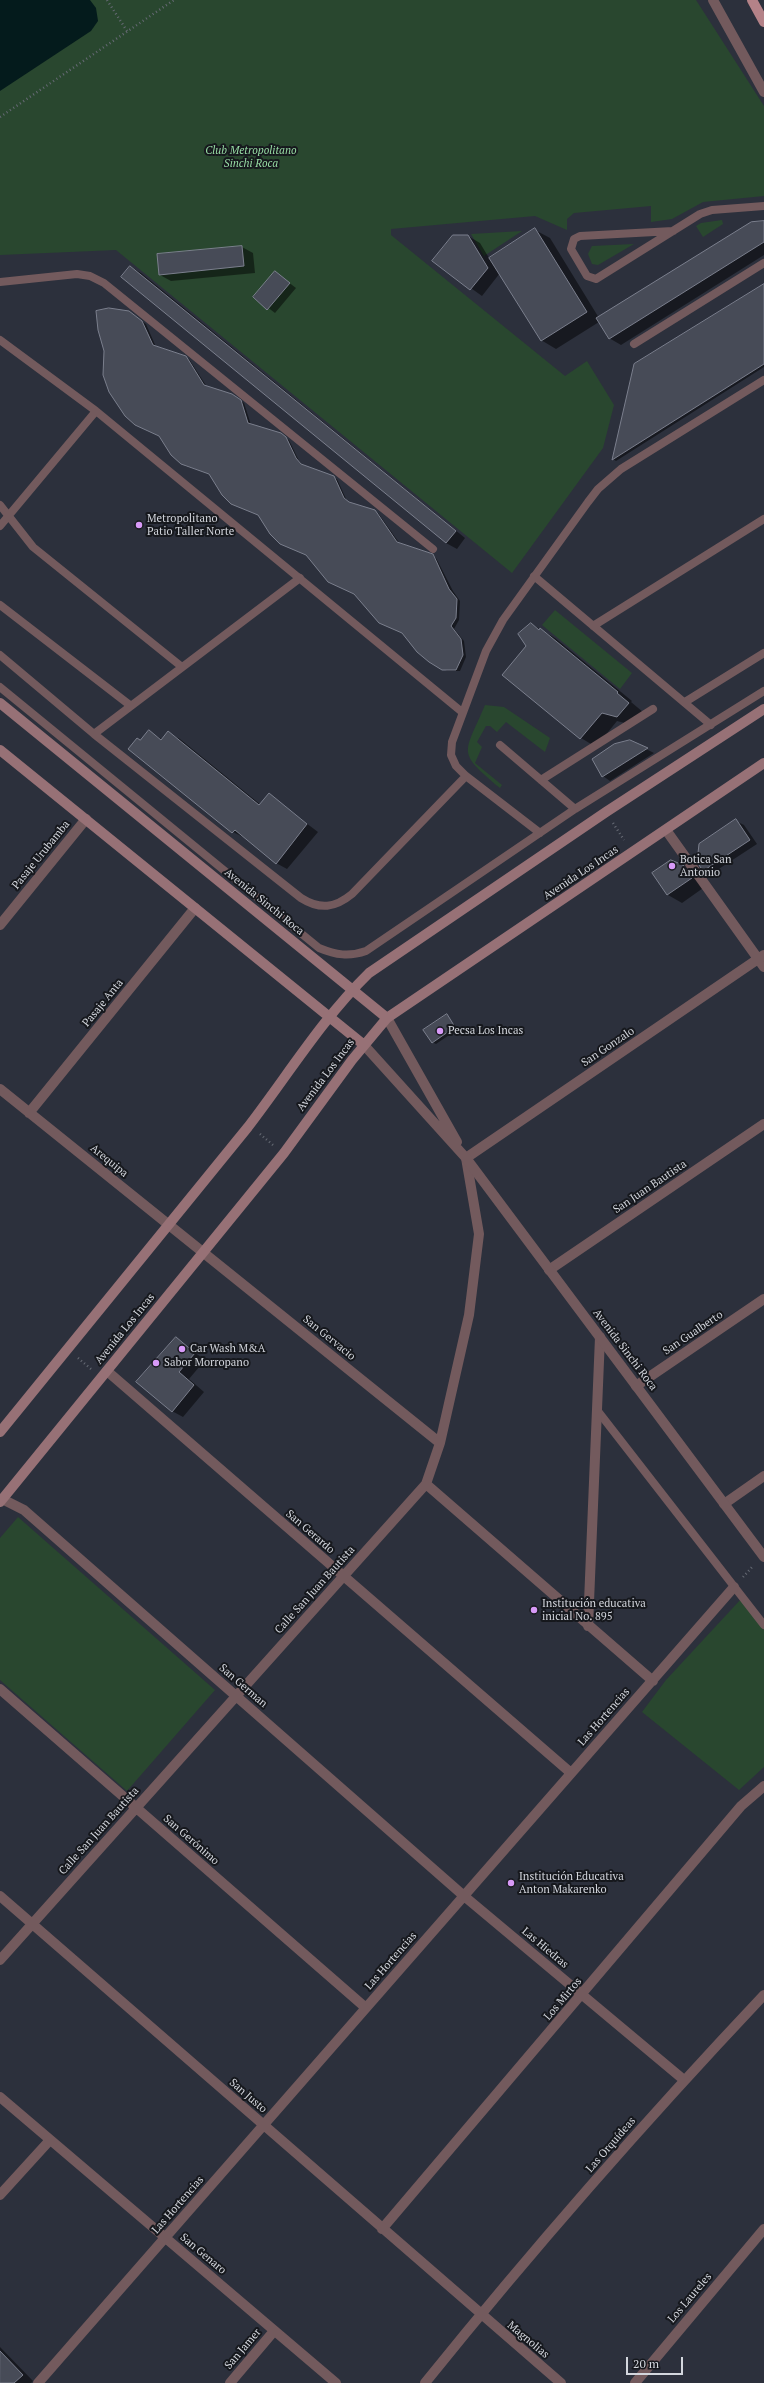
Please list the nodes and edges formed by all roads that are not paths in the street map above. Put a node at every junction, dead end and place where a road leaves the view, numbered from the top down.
1 (713, 0) edge
2 (752, 0) edge
3 (764, 22) edge
4 (764, 92) edge
5 (764, 206) edge
6 (673, 231) junction
7 (764, 263) edge
8 (0, 282) edge
9 (0, 340) edge
10 (634, 344) dead end
11 (764, 380) edge
12 (96, 410) junction
13 (0, 505) edge
14 (9, 516) junction
15 (764, 519) edge
16 (0, 526) edge
17 (433, 549) dead end
18 (534, 576) junction
19 (300, 578) junction
20 (0, 605) edge
21 (593, 626) junction
22 (764, 653) edge
23 (0, 655) edge
24 (182, 667) junction
25 (0, 688) edge
26 (764, 691) edge
27 (685, 702) junction
28 (0, 703) edge
29 (130, 706) junction
30 (653, 709) dead end
31 (764, 709) edge
32 (462, 712) junction
33 (711, 724) junction
34 (94, 734) junction
35 (500, 744) dead end
36 (0, 750) edge
37 (764, 763) edge
38 (466, 776) junction
39 (542, 780) junction
40 (575, 809) junction
41 (86, 819) junction
42 (666, 830) junction
43 (540, 833) junction
44 (195, 908) junction
45 (0, 925) edge
46 (762, 961) edge
47 (352, 989) junction
48 (330, 1017) junction
49 (387, 1018) junction
50 (364, 1045) junction
51 (0, 1090) edge
52 (29, 1112) junction
53 (764, 1124) edge
54 (466, 1158) junction
55 (168, 1224) junction
56 (203, 1252) junction
57 (549, 1270) junction
58 (764, 1299) edge
59 (600, 1337) junction
60 (104, 1374) junction
61 (636, 1386) junction
62 (597, 1410) junction
63 (0, 1432) edge
64 (440, 1443) junction
65 (764, 1476) edge
66 (426, 1484) junction
67 (1, 1501) edge
68 (724, 1504) junction
69 (763, 1556) edge
70 (343, 1577) junction
71 (734, 1587) junction
72 (764, 1625) edge
73 (588, 1626) junction
74 (653, 1681) junction
75 (0, 1689) edge
76 (236, 1697) junction
77 (572, 1773) junction
78 (764, 1786) edge
79 (136, 1808) junction
80 (0, 1896) edge
81 (464, 1896) junction
82 (32, 1924) junction
83 (0, 1960) edge
84 (582, 1994) junction
85 (764, 1995) edge
86 (366, 2008) junction
87 (684, 2080) junction
88 (0, 2097) edge
89 (263, 2126) junction
90 (50, 2140) junction
91 (0, 2195) edge
92 (382, 2229) junction
93 (764, 2229) edge
94 (165, 2238) junction
95 (480, 2315) junction
96 (274, 2331) junction
97 (38, 2383) edge
98 (230, 2383) edge
99 (336, 2383) edge
100 (425, 2383) edge
101 (561, 2383) edge
102 (635, 2383) edge

1 - 4 street
2 - 3 main road
5 - 6 lane
6 - 6 lane
7 - 10 lane
8 - 17 lane
9 - 12 lane
11 - 18 lane
12 - 14 lane
12 - 19 lane
13 - 14 lane
14 - 16 lane
14 - 24 lane
15 - 21 lane
18 - 21 lane
18 - 32 lane
19 - 24 lane
19 - 32 lane
20 - 29 lane
21 - 27 lane
22 - 27 lane
23 - 34 lane
24 - 29 lane
25 - 43 lane
26 - 33 lane
27 - 33 lane
28 - 47 main road, Avenida Sinchi Roca
29 - 34 lane
30 - 39 lane
31 - 47 main road
32 - 38 lane
33 - 40 lane
34 - 38 lane
35 - 39 lane
36 - 41 main road, Avenida Sinchi Roca
37 - 42 main road, Avenida Los Incas
38 - 43 lane
39 - 40 lane
40 - 43 lane
41 - 44 main road, Avenida Sinchi Roca
41 - 45 street, Pasaje Urubamba
42 - 46 street
42 - 49 main road, Avenida Los Incas
44 - 48 main road, Avenida Sinchi Roca
44 - 52 street, Pasaje Anta
46 - 54 street, San Gonzalo
47 - 48 main road
47 - 49 main road, Avenida Sinchi Roca
48 - 50 main road, Avenida Sinchi Roca
48 - 55 main road
49 - 50 main road, Avenida Los Incas
49 - 54 street, Avenida Sinchi Roca
50 - 54 street, Avenida Sinchi Roca
50 - 56 main road, Avenida Los Incas
51 - 52 street, Arequipa
52 - 55 street, Arequipa
53 - 57 street, San Juan Bautista
54 - 57 street, Avenida Sinchi Roca
54 - 64 street, Calle San Juan Bautista
55 - 56 street, Arequipa
55 - 63 main road
56 - 60 main road, Avenida Los Incas
56 - 64 street, San Gervacio
57 - 59 street, Avenida Sinchi Roca
58 - 61 street, San Gualberto
59 - 61 street, Avenida Sinchi Roca
59 - 62 street
60 - 67 main road, Avenida Los Incas
60 - 70 street, San Gerardo
61 - 68 street, Avenida Sinchi Roca
62 - 71 lane
62 - 73 street
64 - 66 street, Calle San Juan Bautista
65 - 68 street
66 - 70 street, Calle San Juan Bautista
66 - 73 street
67 - 76 street, San German
68 - 69 street, Avenida Sinchi Roca
70 - 76 street, Calle San Juan Bautista
70 - 77 street, San Gerardo
71 - 72 lane
71 - 74 street, Las Hortencias
73 - 74 street
74 - 77 street, Las Hortencias
75 - 79 street, San Gerónimo
76 - 79 street, Calle San Juan Bautista
76 - 81 street, San German
77 - 81 street, Las Hortencias
78 - 84 street, Los Mirtos
79 - 82 street, Calle San Juan Bautista
79 - 86 street, San Gerónimo
80 - 82 street, San Justo
81 - 84 street, Las Hiedras
81 - 86 street, Las Hortencias
82 - 83 street, Calle San Juan Bautista
82 - 89 street, San Justo
84 - 87 street, Las Hiedras
84 - 92 street, Los Mirtos
85 - 87 street, Las Orquídeas
86 - 89 street, Las Hortencias
87 - 95 street, Las Orquídeas
88 - 90 street, San Genaro
89 - 92 street, San Justo
89 - 94 street, Las Hortencias
90 - 91 street
90 - 94 street, San Genaro
92 - 95 street, San Justo
93 - 102 street, Los Laureles
94 - 96 street, San Genaro
94 - 97 street, Las Hortencias
95 - 100 street, Las Orquídeas
95 - 101 street, Magnolias
96 - 98 street, San Jamer
96 - 99 street, San Genaro

